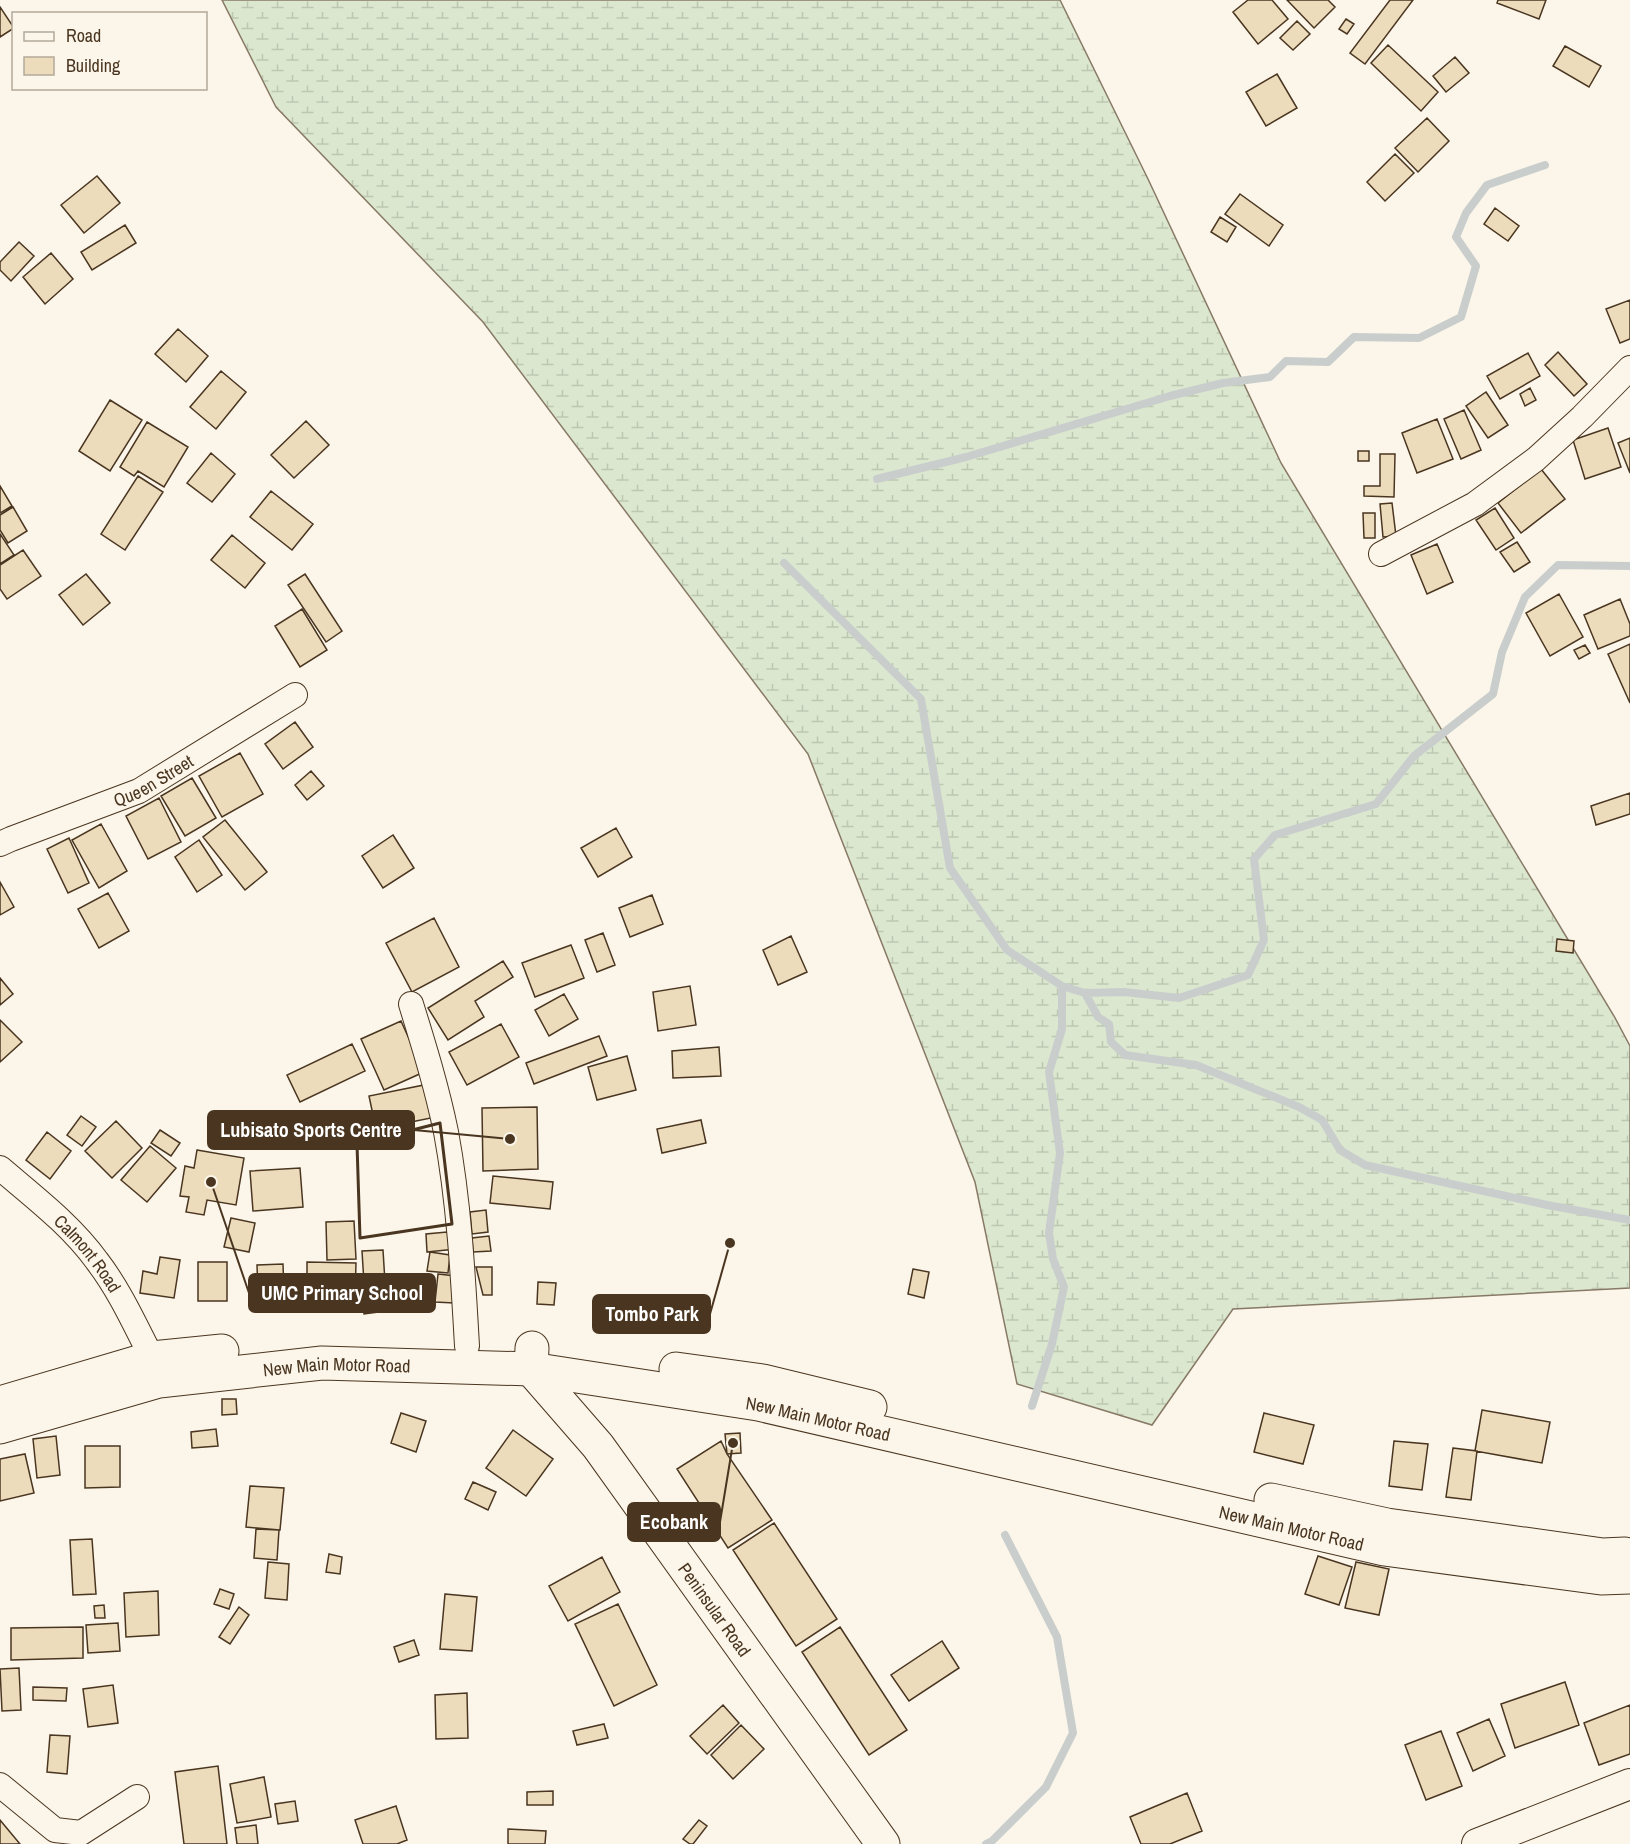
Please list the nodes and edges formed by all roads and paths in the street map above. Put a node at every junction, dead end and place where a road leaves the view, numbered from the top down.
1 (1630, 368) edge
2 (1381, 554) dead end
3 (295, 695) dead end
4 (0, 844) edge
5 (411, 1004) dead end
6 (0, 1168) edge
7 (467, 1346) junction
8 (152, 1358) junction
9 (532, 1359) junction
10 (0, 1402) edge
11 (0, 1427) edge
12 (1630, 1554) edge
13 (1630, 1577) edge
14 (0, 1785) edge
15 (1630, 1785) edge
16 (137, 1797) dead end
17 (883, 1844) edge
18 (1477, 1844) edge

1 - 2 street
3 - 4 street, Queen Street
5 - 7 street
6 - 8 street, Calmont Road
7 - 8 main road, New Main Motor Road
7 - 9 main road, New Main Motor Road
8 - 10 main road, New Main Motor Road
9 - 11 main road, New Main Motor Road
9 - 12 main road, New Main Motor Road
9 - 13 main road, New Main Motor Road
9 - 17 main road, Peninsular Road
14 - 16 street
15 - 18 street

